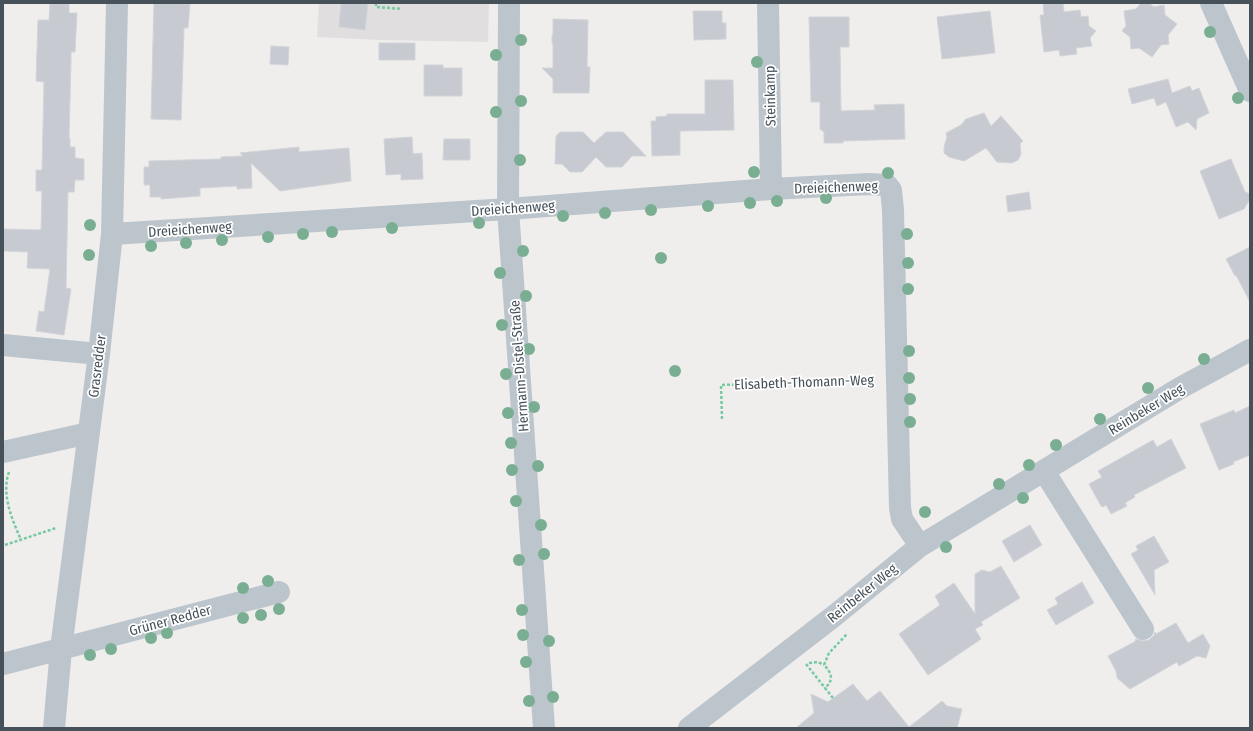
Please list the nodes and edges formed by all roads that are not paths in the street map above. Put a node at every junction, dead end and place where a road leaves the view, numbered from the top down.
1 (117, 3) edge
2 (509, 3) edge
3 (768, 3) edge
4 (1211, 3) edge
5 (1250, 91) edge
6 (772, 189) junction
7 (508, 209) junction
8 (112, 234) junction
9 (3, 345) edge
10 (1250, 350) edge
11 (99, 354) junction
12 (88, 433) junction
13 (10, 450) edge
14 (1044, 471) junction
15 (920, 546) junction
16 (279, 592) dead end
17 (1143, 629) dead end
18 (61, 649) junction
19 (3, 664) edge
20 (54, 728) edge
21 (544, 728) edge
22 (689, 728) edge

1 - 8 street, Grasredder
2 - 7 street, Hermann-Distel-Straße
3 - 6 street, Steinkamp
4 - 5 street
6 - 7 street, Dreieichenweg
6 - 15 street, Dreieichenweg
7 - 8 street, Dreieichenweg
7 - 21 street, Hermann-Distel-Straße
8 - 11 street, Grasredder
9 - 11 street
10 - 14 street, Reinbeker Weg
11 - 12 street, Grasredder
12 - 13 street
12 - 18 street, Grasredder
14 - 15 street, Reinbeker Weg
14 - 17 street
15 - 22 street, Reinbeker Weg
16 - 18 street, Grüner Redder
18 - 19 street, Grüner Redder
18 - 20 street, Grasredder

